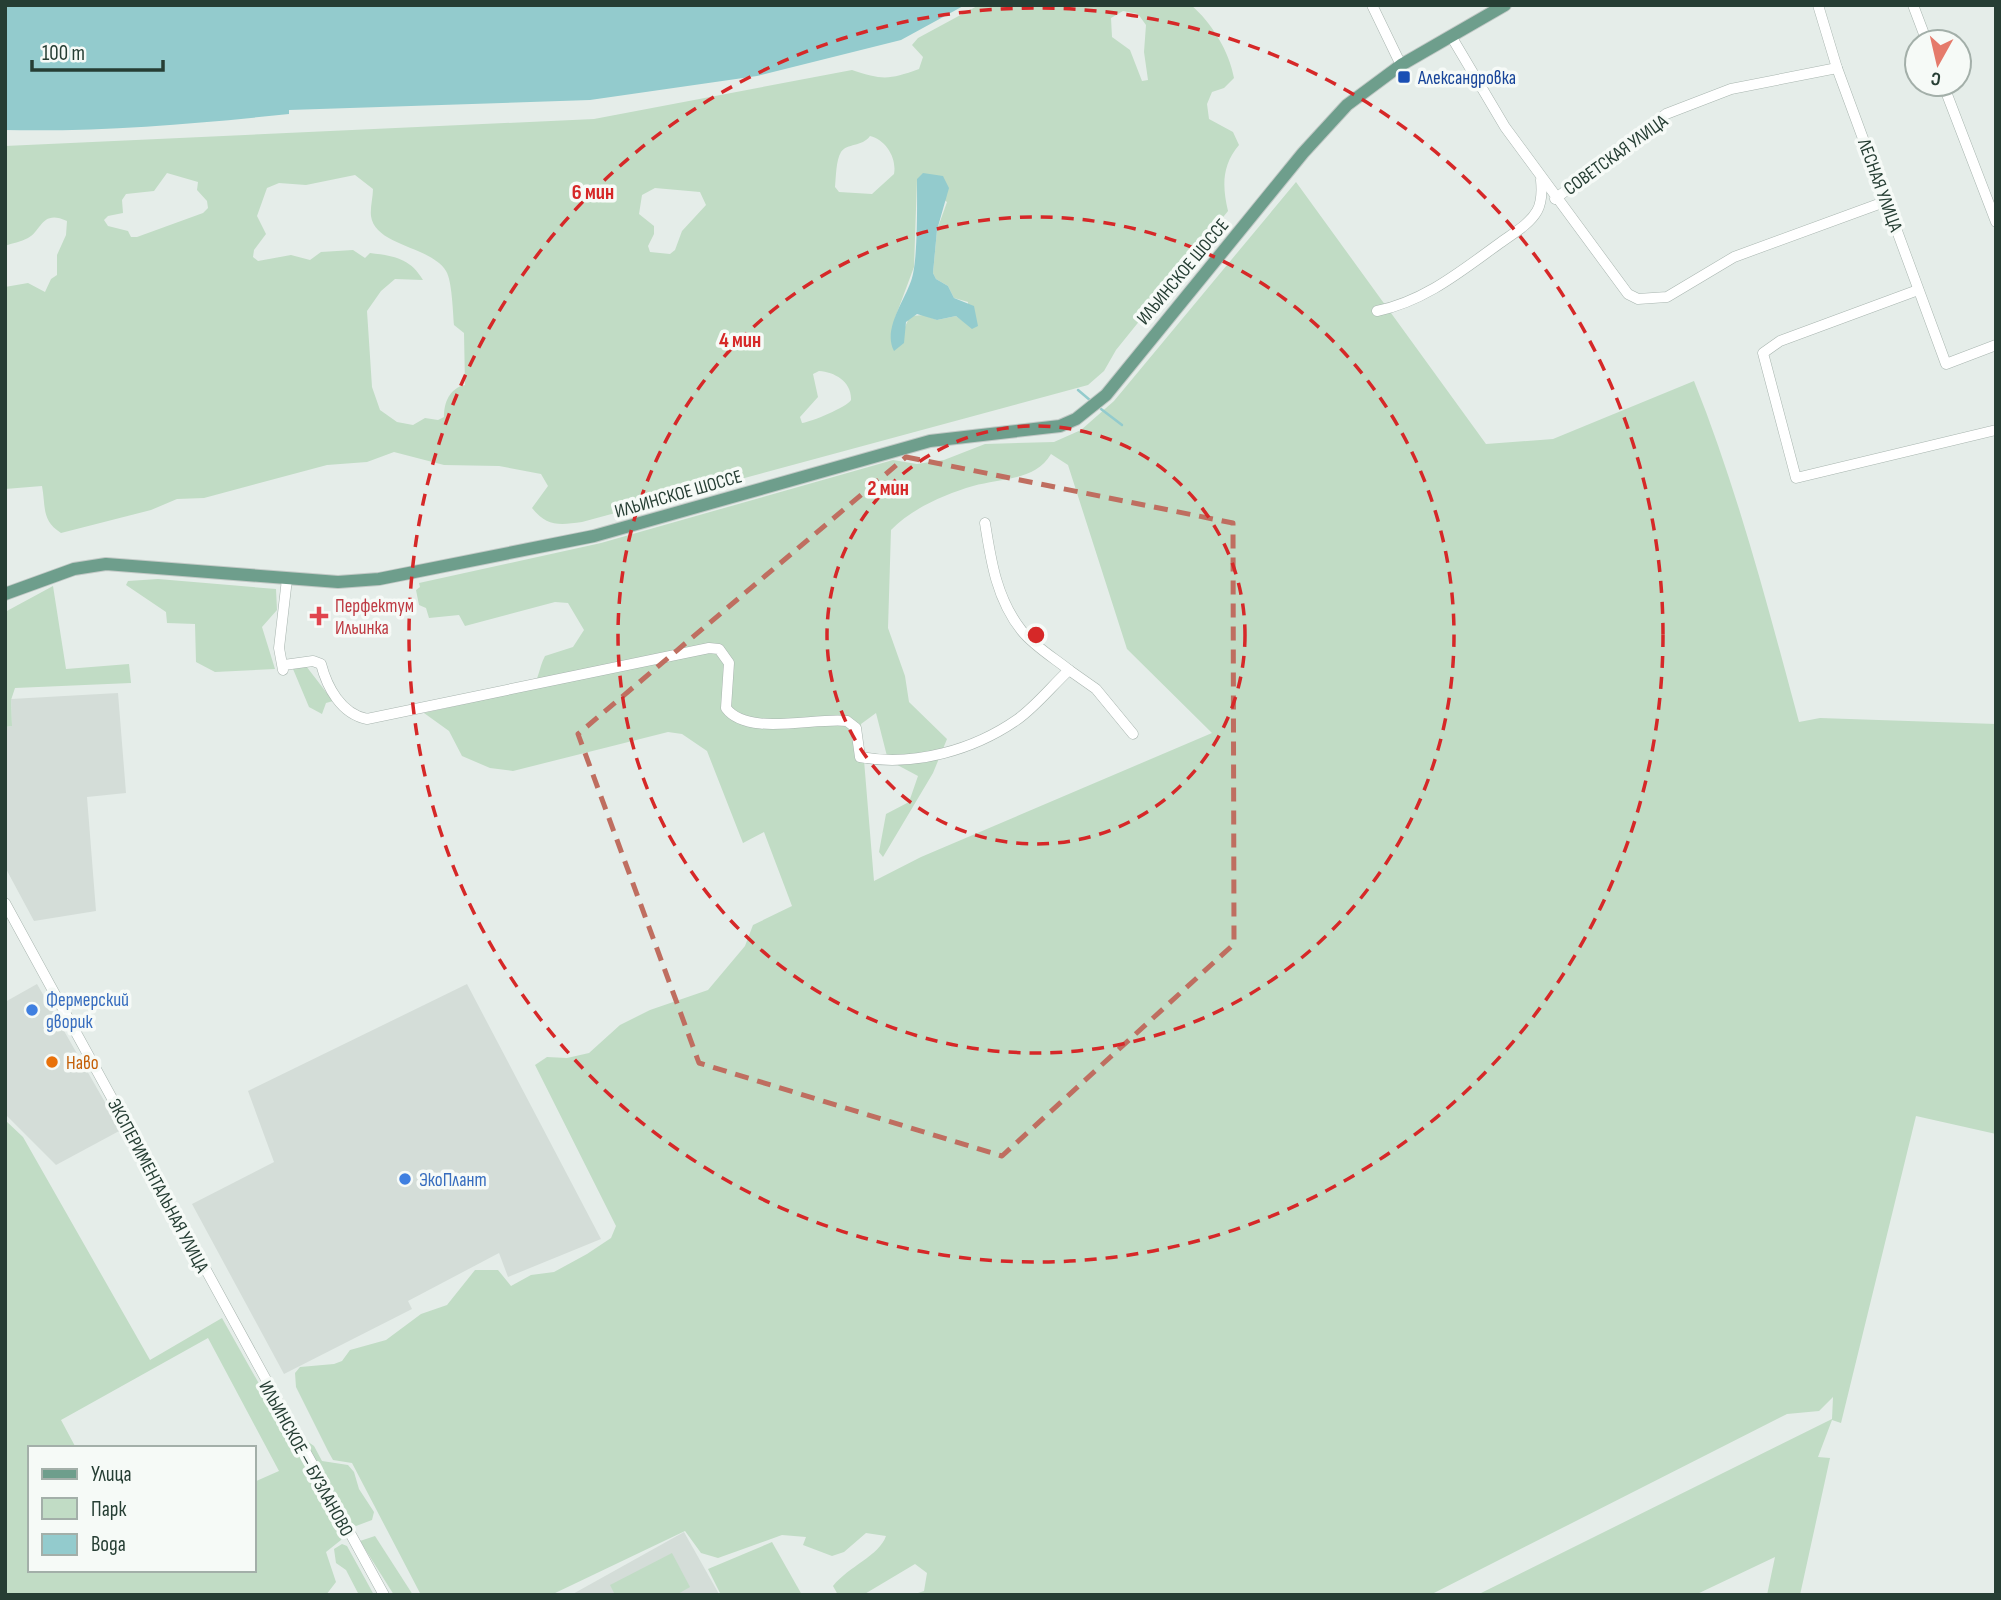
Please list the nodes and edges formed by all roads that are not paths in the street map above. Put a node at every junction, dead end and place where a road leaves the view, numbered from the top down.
1 (1372, 5) edge
2 (1505, 5) edge
3 (1818, 5) edge
4 (1913, 5) edge
5 (1922, 28) edge
6 (1451, 36) junction
7 (1401, 65) junction
8 (1838, 68) junction
9 (1948, 98) edge
10 (1541, 179) junction
11 (1555, 198) junction
12 (1887, 201) junction
13 (1996, 222) edge
14 (1918, 290) junction
15 (1377, 311) dead end
16 (1996, 345) edge
17 (1996, 430) edge
18 (985, 523) dead end
19 (287, 579) junction
20 (5, 594) edge
21 (1069, 670) junction
22 (1133, 734) dead end
23 (5, 903) edge
24 (231, 1320) joint
25 (384, 1595) edge

1 - 7 street
2 - 6 main road, ИЛЬИНСКОЕ ШОССЕ
3 - 8 street, ЛЕСНАЯ УЛИЦА
4 - 5 street
6 - 7 main road, ИЛЬИНСКОЕ ШОССЕ
6 - 10 street
7 - 19 main road, ИЛЬИНСКОЕ ШОССЕ
8 - 11 street, СОВЕТСКАЯ УЛИЦА
8 - 12 street, ЛЕСНАЯ УЛИЦА
9 - 13 street
10 - 11 street
10 - 15 street, СОВЕТСКАЯ УЛИЦА
11 - 12 street
12 - 14 street, ЛЕСНАЯ УЛИЦА
14 - 16 street, ЛЕСНАЯ УЛИЦА
14 - 17 street
18 - 21 street
19 - 20 main road, ИЛЬИНСКОЕ ШОССЕ
19 - 21 street
21 - 22 street
23 - 24 street, ЭКСПЕРИМЕНТАЛЬНАЯ УЛИЦА
24 - 25 street, ИЛЬИНСКОЕ – БУЗЛАНОВО

